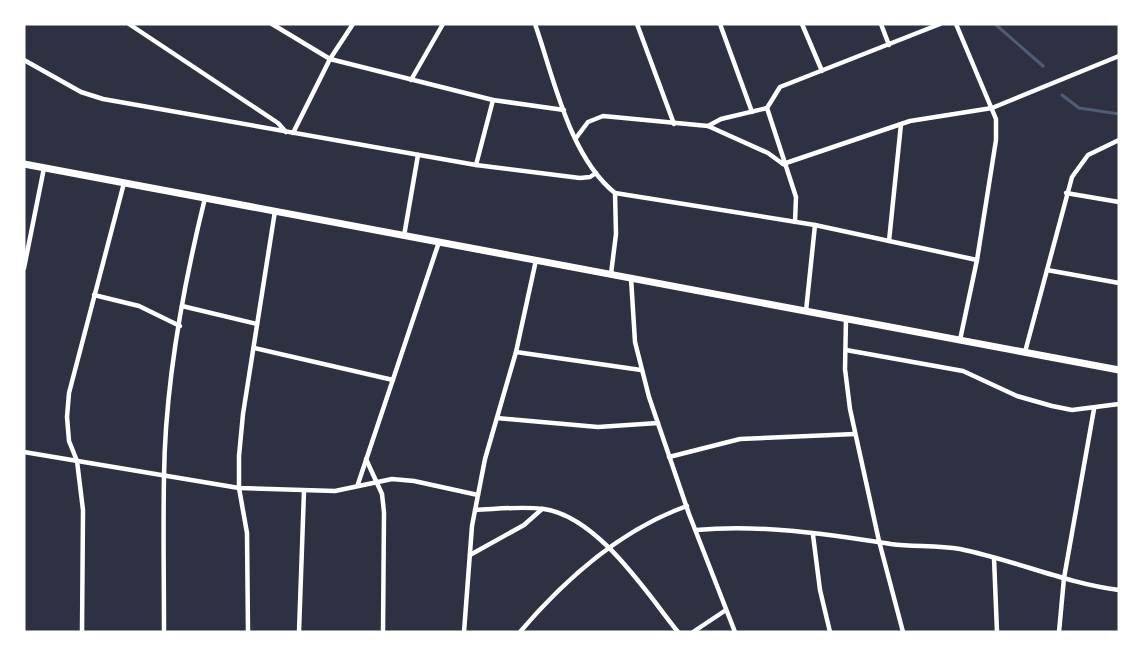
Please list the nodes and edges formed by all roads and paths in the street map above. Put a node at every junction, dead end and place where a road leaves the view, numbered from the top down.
1 (129, 24) edge
2 (272, 24) edge
3 (353, 24) edge
4 (443, 24) edge
5 (535, 24) edge
6 (637, 24) edge
7 (720, 24) edge
8 (802, 24) edge
9 (881, 24) edge
10 (940, 24) edge
11 (956, 24) edge
12 (889, 45) junction
13 (1119, 56) edge
14 (330, 59) junction
15 (24, 60) edge
16 (822, 71) junction
17 (411, 80) junction
18 (493, 100) junction
19 (767, 108) junction
20 (992, 108) junction
21 (564, 110) junction
22 (752, 112) junction
23 (674, 124) junction
24 (902, 124) junction
25 (708, 126) junction
26 (286, 132) junction
27 (293, 133) junction
28 (576, 138) junction
29 (1119, 140) edge
30 (418, 155) junction
31 (24, 164) edge
32 (783, 164) junction
33 (476, 165) junction
34 (44, 168) junction
35 (596, 173) junction
36 (124, 183) junction
37 (615, 193) junction
38 (1066, 193) junction
39 (205, 198) junction
40 (1119, 202) edge
41 (275, 211) junction
42 (795, 222) junction
43 (815, 225) junction
44 (404, 236) junction
45 (889, 241) junction
46 (439, 242) junction
47 (536, 260) junction
48 (977, 260) junction
49 (24, 268) edge
50 (1047, 270) junction
51 (611, 274) junction
52 (631, 278) junction
53 (1119, 283) edge
54 (94, 295) junction
55 (182, 306) junction
56 (806, 311) junction
57 (846, 318) junction
58 (257, 324) junction
59 (180, 326) junction
60 (960, 340) junction
61 (254, 348) junction
62 (846, 351) junction
63 (516, 352) junction
64 (1026, 352) junction
65 (641, 370) junction
66 (1119, 370) edge
67 (393, 380) junction
68 (1119, 404) edge
69 (1094, 409) junction
70 (497, 418) junction
71 (658, 423) junction
72 (855, 434) junction
73 (24, 452) edge
74 (669, 457) junction
75 (366, 459) junction
76 (77, 461) junction
77 (164, 477) junction
78 (377, 480) junction
79 (358, 484) junction
80 (239, 488) junction
81 (304, 492) junction
82 (478, 495) junction
83 (687, 506) junction
84 (542, 509) junction
85 (475, 510) junction
86 (696, 530) junction
87 (813, 534) junction
88 (879, 542) junction
89 (609, 548) junction
90 (470, 555) junction
91 (994, 558) junction
92 (1064, 578) junction
93 (1119, 591) edge
94 (726, 610) junction
95 (82, 632) edge
96 (164, 632) edge
97 (248, 632) edge
98 (299, 632) edge
99 (382, 632) edge
100 (464, 632) edge
101 (520, 632) edge
102 (678, 632) edge
103 (693, 632) edge
104 (735, 632) edge
105 (830, 632) edge
106 (903, 632) edge
107 (997, 632) edge
108 (1059, 632) edge

1 - 26 street
2 - 14 street
3 - 14 street
4 - 17 street
5 - 21 street
6 - 23 street
7 - 22 street
8 - 16 street
9 - 12 street
10 - 12 street
11 - 20 street
12 - 16 street
13 - 20 street
14 - 17 street
14 - 27 street
15 - 26 street
16 - 19 street
17 - 18 street
18 - 21 street
18 - 33 street
19 - 22 street
19 - 32 street
20 - 24 street
20 - 48 street
21 - 28 street
22 - 25 street
23 - 25 street
23 - 28 street
24 - 32 street
24 - 45 street
25 - 32 street
26 - 27 street
27 - 30 street
28 - 35 street
29 - 38 street
30 - 33 street
30 - 44 street
31 - 34 main road
32 - 42 street
33 - 35 street
34 - 36 main road
34 - 49 street
35 - 37 street
36 - 39 main road
36 - 54 street
37 - 42 street
37 - 51 street
38 - 40 street
38 - 50 street
39 - 41 main road
39 - 55 street
41 - 44 main road
41 - 58 street
42 - 43 street
43 - 45 street
43 - 56 street
44 - 46 main road
45 - 48 street
46 - 47 main road
46 - 67 street
47 - 51 main road
47 - 63 street
48 - 60 street
50 - 53 street
50 - 64 street
51 - 52 main road
52 - 56 main road
52 - 65 street
54 - 59 street
54 - 76 street
55 - 58 street
55 - 59 street
56 - 57 main road
57 - 60 main road
57 - 62 street
58 - 61 street
59 - 77 street
60 - 64 main road
61 - 67 street
61 - 80 street
62 - 69 street
62 - 72 street
63 - 65 street
63 - 70 street
64 - 66 main road
65 - 71 street
67 - 75 street
68 - 69 street
69 - 92 street
70 - 71 street
70 - 82 street
71 - 74 street
72 - 74 street
72 - 88 street
73 - 76 street
74 - 83 street
75 - 78 street
75 - 79 street
76 - 77 street
76 - 95 street
77 - 80 street
77 - 96 street
78 - 79 street
78 - 82 street
78 - 99 street
79 - 81 street
80 - 81 street
80 - 97 street
81 - 98 street
82 - 85 street
83 - 86 street
83 - 89 street
84 - 85 street
84 - 89 street
84 - 90 street
85 - 90 street
86 - 87 street
86 - 94 street
87 - 88 street
87 - 105 street
88 - 91 street
88 - 106 street
89 - 101 street
89 - 102 street
90 - 100 street
91 - 92 street
91 - 107 street
92 - 93 street
92 - 108 street
94 - 103 street
94 - 104 street

